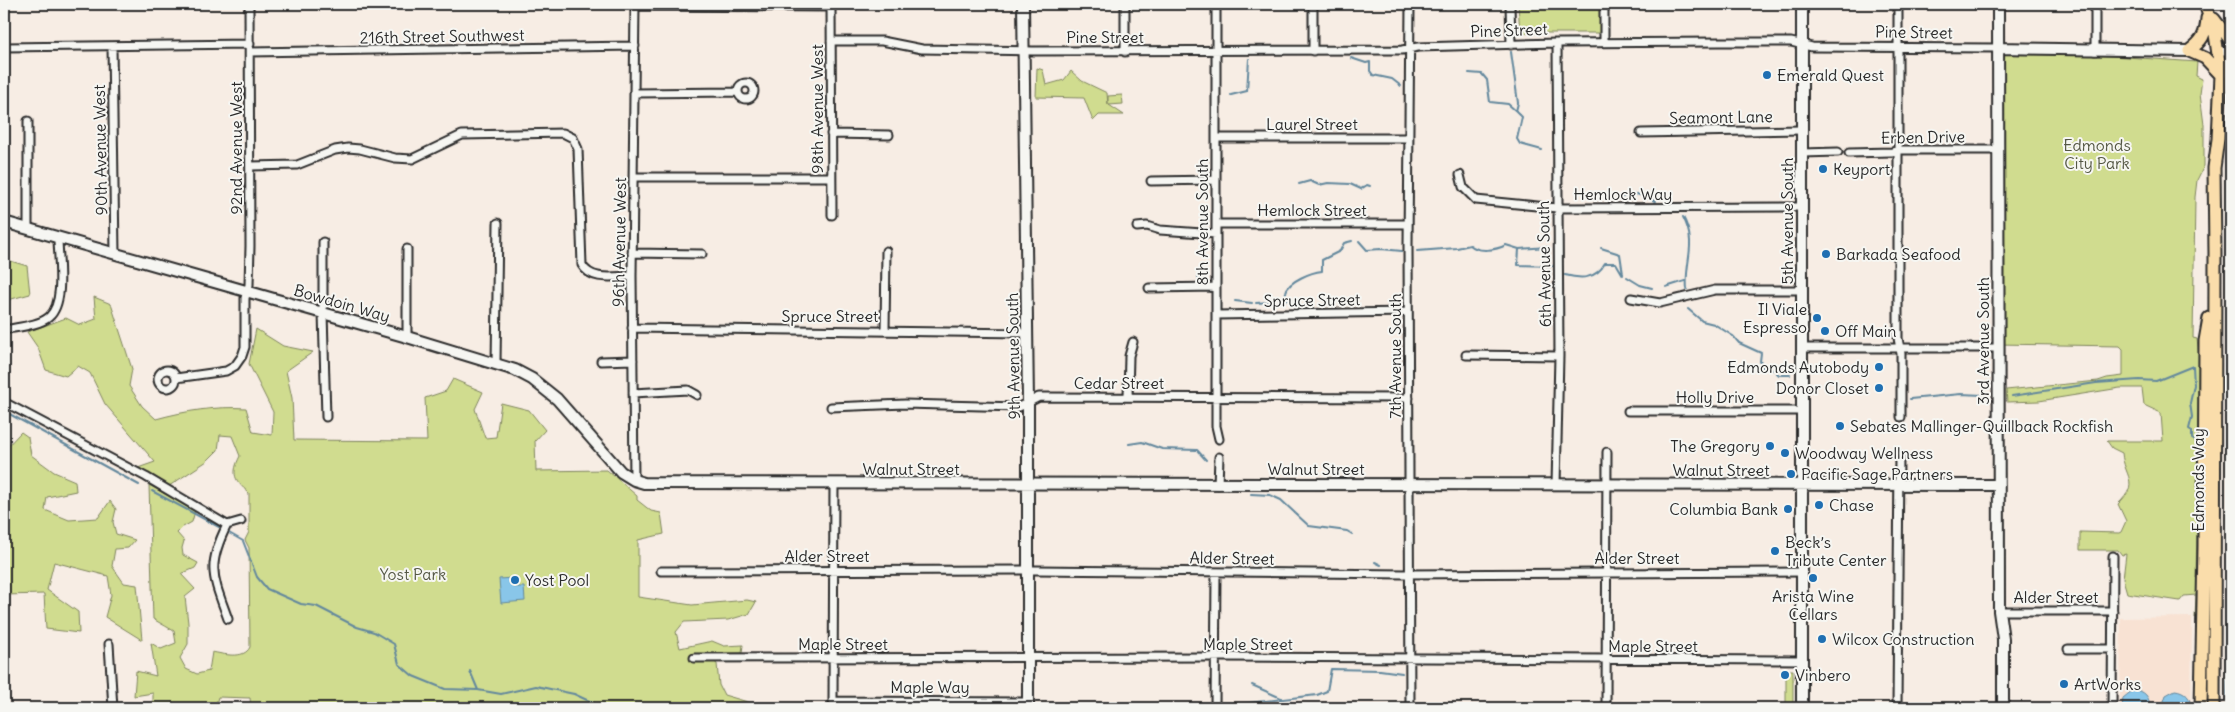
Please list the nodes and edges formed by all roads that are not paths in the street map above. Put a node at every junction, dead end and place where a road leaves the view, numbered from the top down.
1 (250, 4) edge
2 (1023, 4) edge
3 (1125, 4) edge
4 (1216, 4) edge
5 (1314, 4) edge
6 (1410, 4) edge
7 (1510, 4) edge
8 (1604, 4) edge
9 (1802, 4) edge
10 (1898, 4) edge
11 (1998, 4) edge
12 (2095, 4) edge
13 (635, 5) edge
14 (725, 5) edge
15 (831, 5) edge
16 (2207, 6) edge
17 (831, 41) junction
18 (2231, 41) edge
19 (1604, 42) junction
20 (1557, 43) junction
21 (1802, 44) junction
22 (1510, 45) junction
23 (112, 46) junction
24 (635, 46) junction
25 (1898, 46) junction
26 (4, 47) edge
27 (250, 48) junction
28 (1410, 48) junction
29 (1998, 48) junction
30 (1024, 50) junction
31 (2095, 50) junction
32 (1313, 51) junction
33 (2189, 51) junction
34 (2218, 51) junction
35 (2231, 51) edge
36 (1125, 52) junction
37 (1216, 52) junction
38 (2231, 60) edge
39 (2221, 75) junction
40 (2220, 91) junction
41 (737, 92) dead end
42 (635, 93) junction
43 (28, 121) dead end
44 (1802, 130) junction
45 (1641, 133) dead end
46 (831, 134) junction
47 (889, 134) dead end
48 (1216, 138) junction
49 (1409, 138) junction
50 (1898, 150) junction
51 (1998, 150) junction
52 (1838, 152) dead end
53 (1802, 153) junction
54 (1849, 153) dead end
55 (250, 166) junction
56 (1460, 174) dead end
57 (634, 177) junction
58 (830, 177) junction
59 (1216, 180) junction
60 (1150, 181) dead end
61 (1802, 207) junction
62 (1557, 208) junction
63 (832, 215) dead end
64 (4, 222) edge
65 (498, 223) dead end
66 (1216, 224) junction
67 (1408, 224) junction
68 (1137, 227) dead end
69 (28, 229) junction
70 (1216, 234) junction
71 (58, 238) junction
72 (323, 242) dead end
73 (407, 249) dead end
74 (886, 251) dead end
75 (632, 253) junction
76 (115, 254) junction
77 (702, 254) dead end
78 (632, 276) junction
79 (1149, 288) dead end
80 (1216, 288) junction
81 (1802, 290) junction
82 (247, 292) junction
83 (1631, 298) dead end
84 (1408, 312) junction
85 (323, 314) junction
86 (1216, 315) junction
87 (2209, 317) junction
88 (632, 328) junction
89 (4, 330) edge
90 (885, 331) junction
91 (1028, 333) junction
92 (407, 337) junction
93 (1132, 342) dead end
94 (1900, 347) junction
95 (1802, 348) junction
96 (1998, 348) junction
97 (1466, 355) dead end
98 (1559, 356) junction
99 (633, 360) junction
100 (601, 361) dead end
101 (496, 363) junction
102 (176, 378) dead end
103 (633, 393) junction
104 (697, 395) dead end
105 (1128, 397) junction
106 (1217, 397) junction
107 (1409, 398) junction
108 (4, 402) edge
109 (1028, 402) junction
110 (831, 407) dead end
111 (1628, 411) dead end
112 (1803, 411) junction
113 (326, 417) dead end
114 (1901, 417) dead end
115 (1219, 439) dead end
116 (1607, 452) dead end
117 (1900, 455) dead end
118 (1219, 457) dead end
119 (634, 480) junction
120 (834, 484) junction
121 (1029, 484) junction
122 (1410, 484) junction
123 (1607, 484) junction
124 (1218, 485) junction
125 (1999, 485) junction
126 (1556, 486) junction
127 (1803, 486) junction
128 (1899, 486) junction
129 (241, 521) dead end
130 (227, 525) junction
131 (2113, 556) dead end
132 (833, 570) junction
133 (1028, 570) junction
134 (661, 571) dead end
135 (1216, 572) junction
136 (1606, 572) junction
137 (1802, 572) junction
138 (1409, 574) junction
139 (2113, 610) junction
140 (1999, 611) junction
141 (228, 619) dead end
142 (109, 644) dead end
143 (2068, 649) dead end
144 (2112, 649) junction
145 (832, 657) junction
146 (1216, 657) junction
147 (694, 658) dead end
148 (1029, 658) junction
149 (1410, 659) junction
150 (1606, 659) junction
151 (1802, 660) junction
152 (1028, 705) edge
153 (113, 708) edge
154 (1215, 708) edge
155 (1410, 708) edge
156 (1606, 708) edge
157 (1802, 708) edge
158 (1897, 708) edge
159 (2003, 708) edge
160 (2112, 708) edge
161 (2201, 708) edge
162 (2205, 708) edge
163 (2214, 708) edge

1 - 27 street, 92nd Avenue West
2 - 30 street, 9th Avenue South
3 - 36 street
4 - 37 street, 8th Avenue South
5 - 32 street
6 - 28 street, 7th Avenue South
7 - 22 street
8 - 19 street
9 - 21 street, 5th Avenue South
10 - 25 street
11 - 29 street, 3rd Avenue South
12 - 31 street
13 - 14 street
13 - 24 street, 96th Avenue West
14 - 15 street
15 - 17 street, 98th Avenue West
16 - 18 main road
16 - 33 main road
16 - 34 main road, Edmonds Way
17 - 30 street, Pine Street
17 - 46 street, 98th Avenue West
19 - 20 street, Pine Street
19 - 21 street, Pine Street
20 - 22 street, Pine Street
20 - 62 street, 6th Avenue South
21 - 25 street, Pine Street
21 - 44 street, 5th Avenue South
22 - 28 street, Pine Street
23 - 26 street, 216th Street Southwest
23 - 27 street, 216th Street Southwest
23 - 76 street, 90th Avenue West
24 - 27 street, 216th Street Southwest
24 - 42 street, 96th Avenue West
25 - 29 street, Pine Street
25 - 50 street
27 - 55 street, 92nd Avenue West
28 - 32 street, Pine Street
28 - 49 street, 7th Avenue South
29 - 31 street, Pine Street
29 - 51 street, 3rd Avenue South
30 - 36 street, Pine Street
30 - 91 street, 9th Avenue South
31 - 33 street, Pine Street
32 - 37 street, Pine Street
33 - 39 main road
34 - 35 street
34 - 39 main road, Edmonds Way
36 - 37 street, Pine Street
37 - 48 street, 8th Avenue South
38 - 39 main road
39 - 40 main road, Edmonds Way
40 - 87 main road
40 - 163 main road, Edmonds Way
41 - 42 street
42 - 57 street, 96th Avenue West
43 - 69 street
44 - 45 street, Seamont Lane
44 - 53 street, 5th Avenue South
46 - 47 street
46 - 58 street, 98th Avenue West
48 - 49 street, Laurel Street
48 - 59 street, 8th Avenue South
49 - 67 street, 7th Avenue South
50 - 51 street, Erben Drive
50 - 54 street, Erben Drive
50 - 94 street
51 - 96 street, 3rd Avenue South
52 - 53 street
53 - 61 street, 5th Avenue South
55 - 78 street
55 - 82 street, 92nd Avenue West
56 - 62 street, Hemlock Way
57 - 58 street
57 - 75 street, 96th Avenue West
58 - 63 street, 98th Avenue West
59 - 60 street
59 - 66 street, 8th Avenue South
61 - 62 street, Hemlock Way
61 - 81 street, 5th Avenue South
62 - 98 street, 6th Avenue South
64 - 69 street, Bowdoin Way
65 - 101 street
66 - 67 street, Hemlock Street
66 - 70 street, 8th Avenue South
67 - 84 street, 7th Avenue South
68 - 70 street
69 - 71 street, Bowdoin Way
70 - 80 street, 8th Avenue South
71 - 76 street, Bowdoin Way
71 - 89 street
72 - 85 street
73 - 92 street
74 - 90 street
75 - 77 street
75 - 78 street, 96th Avenue West
76 - 82 street, Bowdoin Way
78 - 88 street, 96th Avenue West
79 - 80 street
80 - 86 street, 8th Avenue South
81 - 83 street
81 - 95 street, 5th Avenue South
82 - 85 street, Bowdoin Way
82 - 102 street, 92nd Avenue West
84 - 86 street, Spruce Street
84 - 107 street, 7th Avenue South
85 - 92 street, Bowdoin Way
85 - 113 street
86 - 106 street, 8th Avenue South
87 - 161 main road
87 - 162 main road
88 - 90 street, Spruce Street
88 - 99 street, 96th Avenue West
90 - 91 street, Spruce Street
91 - 109 street, 9th Avenue South
92 - 101 street, Bowdoin Way
93 - 105 street
94 - 95 street
94 - 96 street
94 - 114 street
95 - 112 street, 5th Avenue South
96 - 125 street, 3rd Avenue South
97 - 98 street
98 - 126 street, 6th Avenue South
99 - 100 street
99 - 103 street, 96th Avenue West
101 - 119 street, Bowdoin Way
103 - 104 street
103 - 119 street, 96th Avenue West
105 - 106 street, Cedar Street
105 - 109 street, Cedar Street
106 - 107 street, Cedar Street
106 - 115 street, 8th Avenue South
107 - 122 street, 7th Avenue South
108 - 130 street
109 - 110 street, Cedar Street
109 - 121 street, 9th Avenue South
111 - 112 street, Holly Drive
112 - 127 street, 5th Avenue South
116 - 123 street
117 - 128 street
118 - 124 street
119 - 120 street, Walnut Street
120 - 121 street, Walnut Street
120 - 132 street
121 - 124 street, Walnut Street
121 - 133 street, 9th Avenue South
122 - 124 street, Walnut Street
122 - 126 street, Walnut Street
122 - 138 street, 7th Avenue South
123 - 126 street, Walnut Street
123 - 127 street, Walnut Street
123 - 136 street
125 - 128 street, Walnut Street
125 - 140 street, 3rd Avenue South
127 - 128 street, Walnut Street
127 - 137 street, 5th Avenue South
128 - 158 street
129 - 130 street
130 - 141 street
131 - 139 street
132 - 133 street, Alder Street
132 - 134 street, Alder Street
132 - 145 street
133 - 135 street, Alder Street
133 - 148 street, 9th Avenue South
135 - 138 street, Alder Street
135 - 146 street
136 - 137 street, Alder Street
136 - 138 street, Alder Street
136 - 150 street
137 - 151 street, 5th Avenue South
138 - 149 street, 7th Avenue South
139 - 140 street, Alder Street
139 - 144 street
140 - 159 street, 3rd Avenue South
142 - 153 street
143 - 144 street
144 - 160 street
145 - 147 street, Maple Street
145 - 148 street, Maple Street
145 - 152 street, Maple Way
146 - 148 street, Maple Street
146 - 149 street, Maple Street
146 - 154 street
148 - 152 street, 9th Avenue South
149 - 150 street, Maple Street
149 - 155 street, 7th Avenue South
150 - 151 street, Maple Street
150 - 156 street
151 - 157 street, 5th Avenue South

